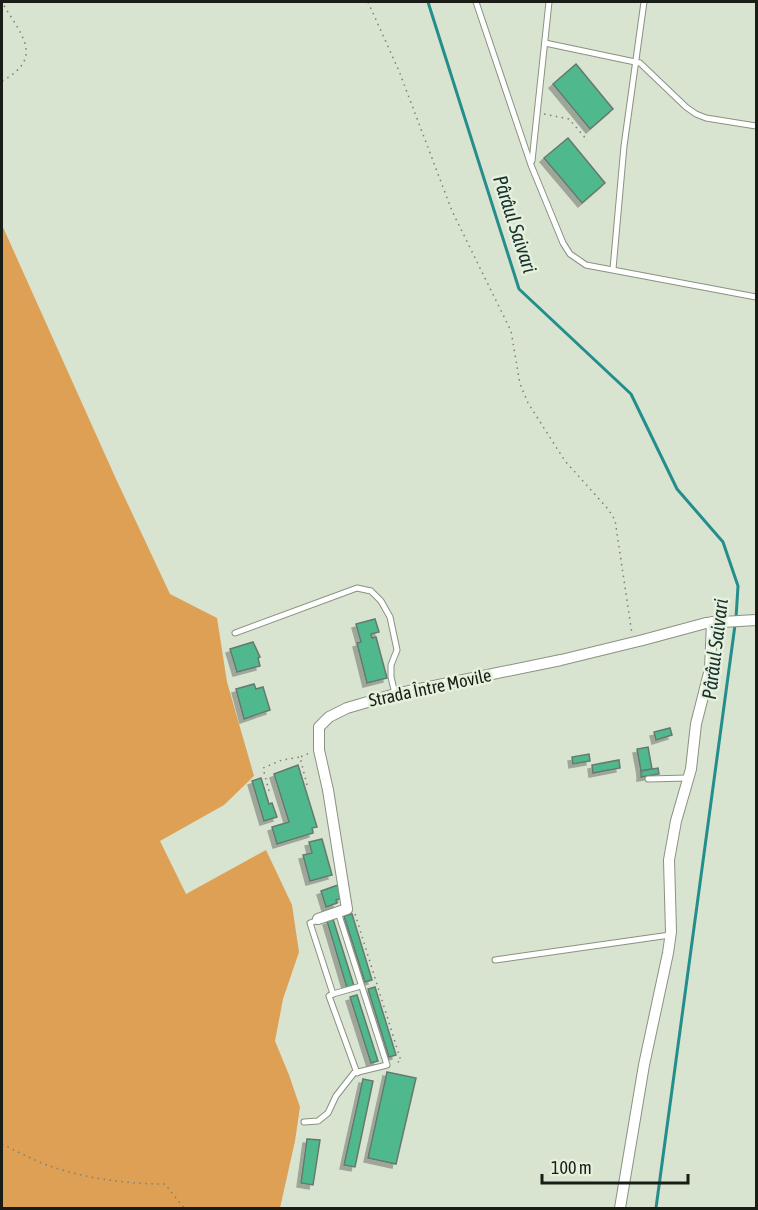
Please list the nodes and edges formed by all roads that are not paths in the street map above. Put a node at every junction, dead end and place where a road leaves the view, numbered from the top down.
1 (476, 2) edge
2 (549, 2) edge
3 (644, 2) edge
4 (545, 44) junction
5 (634, 62) junction
6 (756, 126) edge
7 (531, 165) junction
8 (612, 269) junction
9 (756, 297) edge
10 (754, 620) edge
11 (712, 622) junction
12 (235, 633) dead end
13 (395, 694) junction
14 (687, 778) junction
15 (648, 779) dead end
16 (343, 911) junction
17 (318, 919) joint
18 (670, 935) junction
19 (495, 960) dead end
20 (361, 986) junction
21 (333, 994) junction
22 (357, 1073) junction
23 (304, 1122) dead end
24 (620, 1209) edge

1 - 7 lane
2 - 4 lane
3 - 5 lane
4 - 5 lane
4 - 7 lane
5 - 6 lane
5 - 8 lane
7 - 8 lane
8 - 9 lane
10 - 11 street, Strada Între Movile
11 - 13 street, Strada Între Movile
11 - 14 street
12 - 13 lane
13 - 16 street, Strada Între Movile
14 - 15 lane
14 - 18 street
16 - 17 street
16 - 20 lane
17 - 21 lane
18 - 19 lane
18 - 24 street
20 - 21 lane
20 - 22 lane
21 - 22 lane
22 - 23 lane

